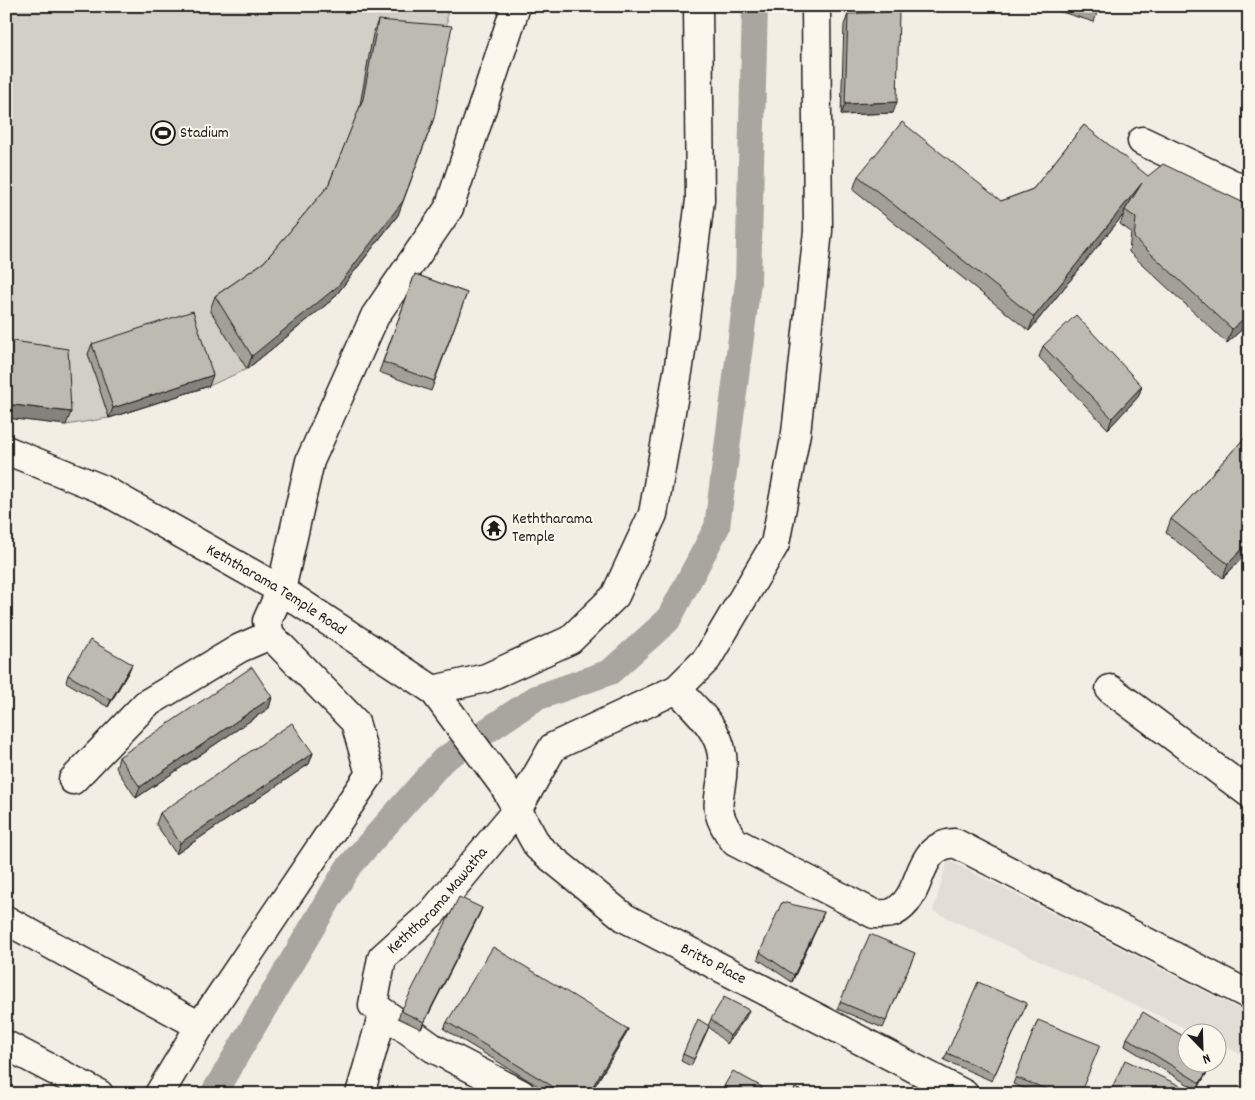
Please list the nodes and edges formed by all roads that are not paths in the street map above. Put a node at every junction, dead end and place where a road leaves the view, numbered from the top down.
1 (516, 6) edge
2 (698, 6) edge
3 (816, 6) edge
4 (1142, 141) dead end
5 (1249, 192) edge
6 (6, 450) edge
7 (281, 590) junction
8 (270, 635) junction
9 (677, 689) junction
10 (1110, 689) dead end
11 (433, 690) junction
12 (73, 780) dead end
13 (504, 786) joint
14 (1249, 792) edge
15 (517, 810) junction
16 (6, 920) edge
17 (1249, 995) edge
18 (383, 1013) junction
19 (200, 1026) junction
20 (6, 1044) edge
21 (99, 1094) edge
22 (159, 1094) edge
23 (360, 1094) edge
24 (521, 1094) edge
25 (964, 1094) edge

1 - 7 street
2 - 11 street
3 - 9 street
4 - 5 street
6 - 7 street, Keththarama Temple Road
7 - 8 street
7 - 11 street, Keththarama Temple Road
8 - 12 street
8 - 19 street
9 - 15 street
9 - 17 street
10 - 14 street
11 - 13 street, Keththarama Temple Road
13 - 15 street, Britto Place
15 - 18 street, Keththarama Mawatha
15 - 25 street, Britto Place
16 - 19 street
18 - 23 street
18 - 24 street
19 - 22 street
20 - 21 street

